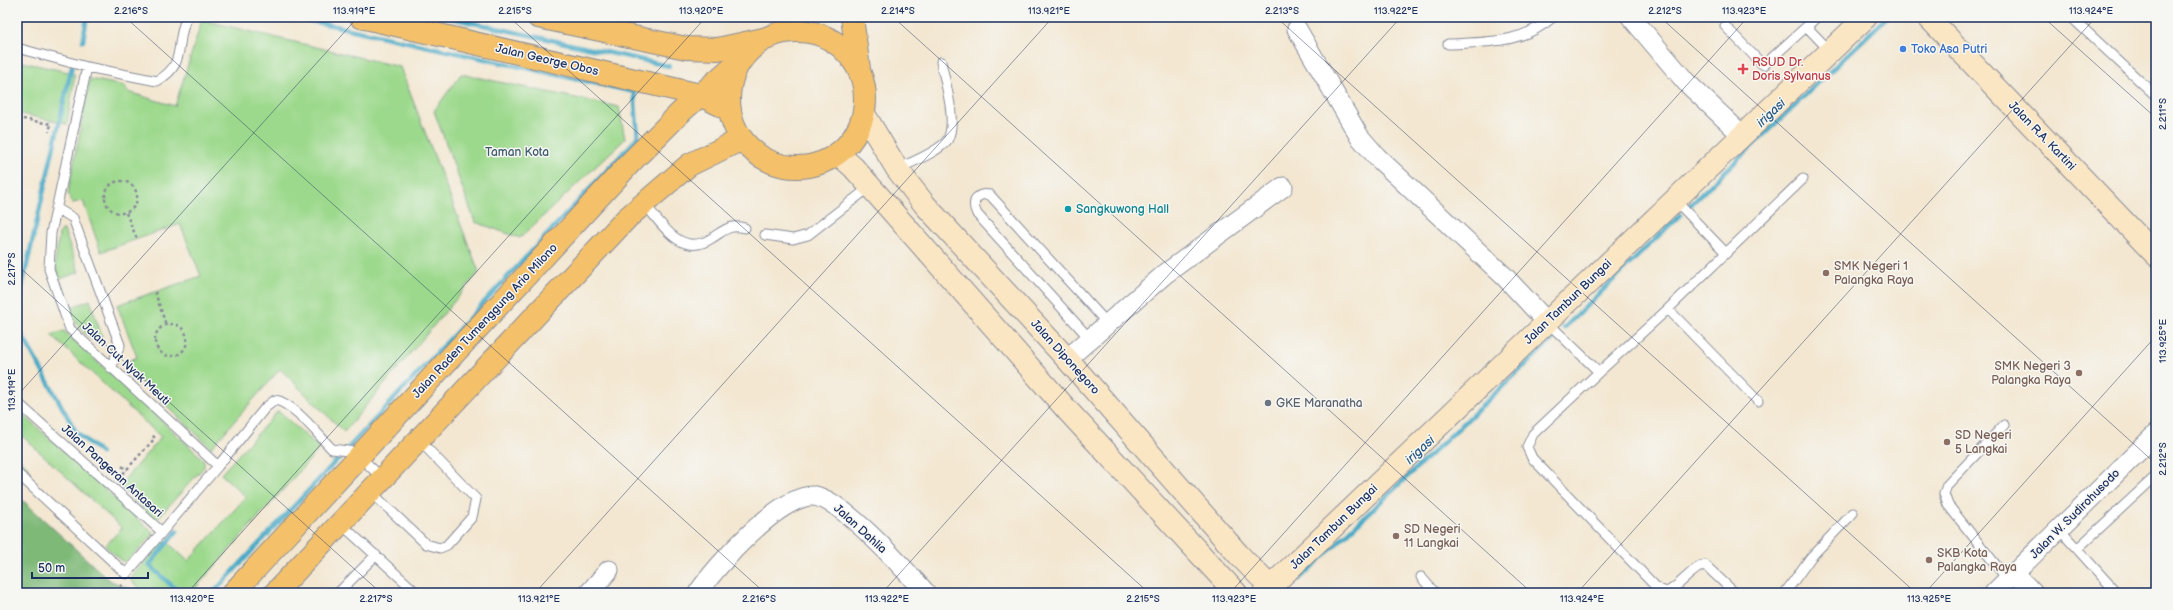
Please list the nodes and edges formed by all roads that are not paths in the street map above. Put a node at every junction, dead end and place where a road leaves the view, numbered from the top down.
1 (187, 17) edge
2 (361, 17) edge
3 (538, 17) edge
4 (783, 17) edge
5 (852, 17) edge
6 (1553, 17) edge
7 (1631, 17) edge
8 (1817, 17) edge
9 (1866, 17) edge
10 (1928, 17) edge
11 (2071, 17) edge
12 (1725, 26) dead end
13 (1807, 26) junction
14 (1297, 29) dead end
15 (768, 38) junction
16 (1448, 44) dead end
17 (17, 48) edge
18 (1830, 51) junction
19 (744, 57) junction
20 (941, 62) dead end
21 (86, 67) junction
22 (859, 69) junction
23 (700, 95) junction
24 (2156, 96) edge
25 (730, 110) junction
26 (864, 114) junction
27 (1742, 135) junction
28 (742, 139) junction
29 (838, 154) junction
30 (897, 169) junction
31 (1803, 179) dead end
32 (871, 186) junction
33 (1283, 187) dead end
34 (600, 197) junction
35 (1674, 199) junction
36 (644, 203) junction
37 (56, 208) junction
38 (627, 218) junction
39 (745, 228) dead end
40 (765, 235) dead end
41 (1726, 253) junction
42 (2156, 255) edge
43 (1668, 309) junction
44 (1547, 322) junction
45 (1107, 323) junction
46 (1090, 339) junction
47 (1067, 359) junction
48 (111, 368) junction
49 (1599, 372) junction
50 (1758, 401) dead end
51 (17, 402) edge
52 (2004, 425) dead end
53 (2156, 434) edge
54 (418, 439) junction
55 (357, 454) junction
56 (218, 466) junction
57 (17, 473) edge
58 (2156, 476) edge
59 (376, 484) junction
60 (1853, 513) dead end
61 (340, 523) junction
62 (2060, 530) junction
63 (162, 532) junction
64 (2077, 549) junction
65 (376, 555) junction
66 (609, 570) dead end
67 (1420, 577) dead end
68 (2006, 582) edge
69 (1270, 591) edge
70 (233, 593) edge
71 (277, 593) edge
72 (338, 593) edge
73 (417, 593) edge
74 (589, 593) edge
75 (698, 593) edge
76 (926, 593) edge
77 (1236, 593) edge
78 (1436, 593) edge
79 (1735, 593) edge
80 (1786, 593) edge
81 (2033, 593) edge
82 (2117, 593) edge

1 - 21 lane
2 - 23 main road, Jalan George Obos
3 - 15 main road
4 - 15 main road
5 - 22 main road
6 - 16 lane
7 - 27 street
8 - 13 lane
9 - 18 main road, Jalan Tambun Bungai
10 - 42 main road, Jalan R.A. Kartini
11 - 24 lane
12 - 13 lane
13 - 18 lane
14 - 44 street
15 - 19 main road
15 - 22 main road
17 - 21 lane
18 - 27 main road, Jalan Tambun Bungai
19 - 23 main road, Jalan Raden Tumenggung Ario Milono
19 - 25 main road
20 - 30 lane
21 - 37 lane, Jalan Cut Nyak Meuti
22 - 26 main road
23 - 25 main road, Jalan George Obos
23 - 34 main road, Jalan Raden Tumenggung Ario Milono
25 - 28 main road
26 - 29 main road
26 - 30 main road, Jalan Diponegoro
27 - 35 main road, Jalan Tambun Bungai
28 - 29 main road
28 - 36 main road
29 - 32 main road
30 - 47 main road, Jalan Diponegoro
31 - 41 lane
32 - 40 lane
32 - 77 main road
33 - 45 street
34 - 38 main road
34 - 55 main road, Jalan Raden Tumenggung Ario Milono
35 - 41 lane
35 - 44 main road, Jalan Tambun Bungai
36 - 38 main road
36 - 39 lane
37 - 48 lane
37 - 48 lane, Jalan Cut Nyak Meuti
38 - 54 main road
41 - 43 lane
43 - 49 lane
43 - 50 lane
44 - 49 lane
44 - 69 main road, Jalan Tambun Bungai
45 - 46 street
45 - 46 lane
46 - 47 street
47 - 69 main road, Jalan Diponegoro
48 - 56 lane, Jalan Cut Nyak Meuti
49 - 79 lane
51 - 63 lane, Jalan Pangeran Antasari
52 - 68 lane
53 - 62 street, Jalan W. Sudirohusodo
54 - 59 main road
54 - 59 lane
55 - 56 lane
55 - 59 lane
55 - 70 main road, Jalan Raden Tumenggung Ario Milono
56 - 63 lane, Jalan Pangeran Antasari
57 - 63 lane
58 - 64 lane
59 - 61 main road
60 - 80 lane
61 - 65 lane
61 - 71 main road
62 - 64 lane
62 - 68 street, Jalan W. Sudirohusodo
64 - 82 lane
65 - 72 lane
65 - 73 lane
66 - 74 street
67 - 78 lane
68 - 81 street
75 - 76 street, Jalan Dahlia

